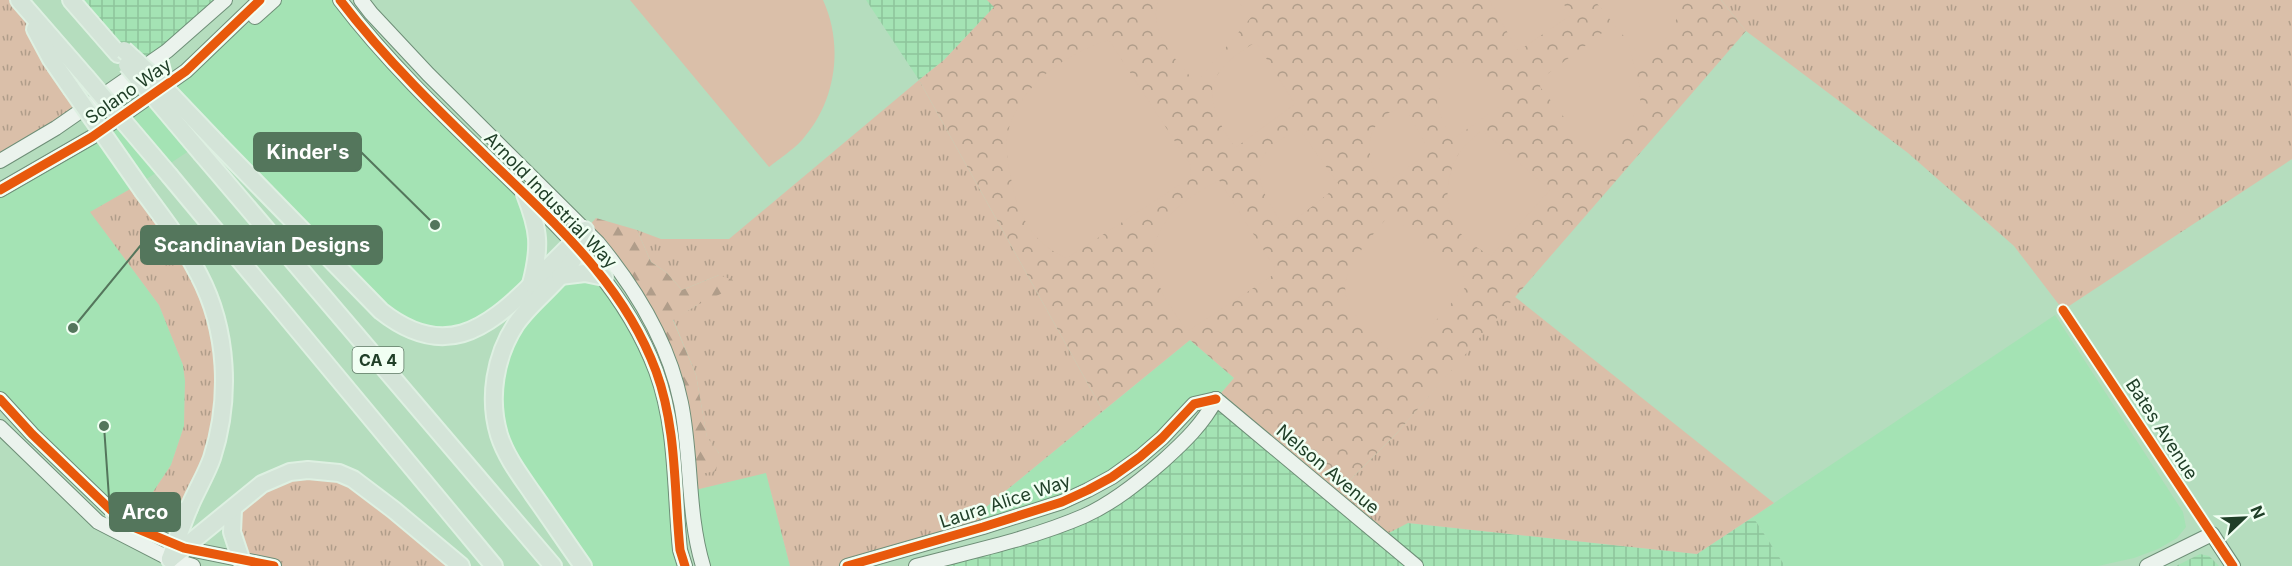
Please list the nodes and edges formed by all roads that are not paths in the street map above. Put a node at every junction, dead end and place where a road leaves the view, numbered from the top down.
1 (71, 0) edge
2 (225, 0) edge
3 (260, 0) edge
4 (274, 0) edge
5 (340, 0) edge
6 (361, 0) edge
7 (20, 1) edge
8 (212, 46) junction
9 (121, 52) junction
10 (0, 161) edge
11 (0, 190) edge
12 (525, 194) junction
13 (585, 230) junction
14 (576, 247) junction
15 (561, 276) junction
16 (604, 277) junction
17 (531, 285) junction
18 (2063, 310) dead end
19 (0, 399) edge
20 (1216, 399) junction
21 (0, 428) edge
22 (189, 508) junction
23 (233, 508) junction
24 (115, 514) junction
25 (2212, 534) junction
26 (176, 551) junction
27 (242, 559) junction
28 (193, 566) edge
29 (274, 566) edge
30 (461, 566) edge
31 (494, 566) edge
32 (553, 566) edge
33 (583, 566) edge
34 (685, 566) edge
35 (703, 566) edge
36 (847, 566) edge
37 (916, 566) edge
38 (1416, 566) edge
39 (2147, 566) edge
40 (2233, 566) edge

1 - 9 highway, CA 4
2 - 10 street, Solano Way
3 - 8 street, Solano Way
4 - 8 street
5 - 12 street, Arnold Industrial Way
6 - 13 street, Arnold Industrial Way
7 - 22 highway, bridge
7 - 31 highway, CA 4, bridge
8 - 11 street, Solano Way
9 - 17 highway, bridge
9 - 32 highway, CA 4, bridge
12 - 14 street, Arnold Industrial Way
12 - 17 highway
13 - 14 highway
13 - 35 street, Arnold Industrial Way
14 - 15 highway
14 - 16 street, Arnold Industrial Way
14 - 17 highway
15 - 16 highway
15 - 33 highway
16 - 34 street, Arnold Industrial Way
18 - 25 street, Bates Avenue
19 - 24 street
20 - 36 street, Laura Alice Way
20 - 37 street, Laura Alice Way
20 - 38 street, Nelson Avenue
21 - 26 street
22 - 24 highway
22 - 26 highway
23 - 26 highway
23 - 27 highway
23 - 30 highway
24 - 26 street
25 - 39 street
25 - 40 street, Bates Avenue
26 - 27 street
26 - 28 street
27 - 29 street

